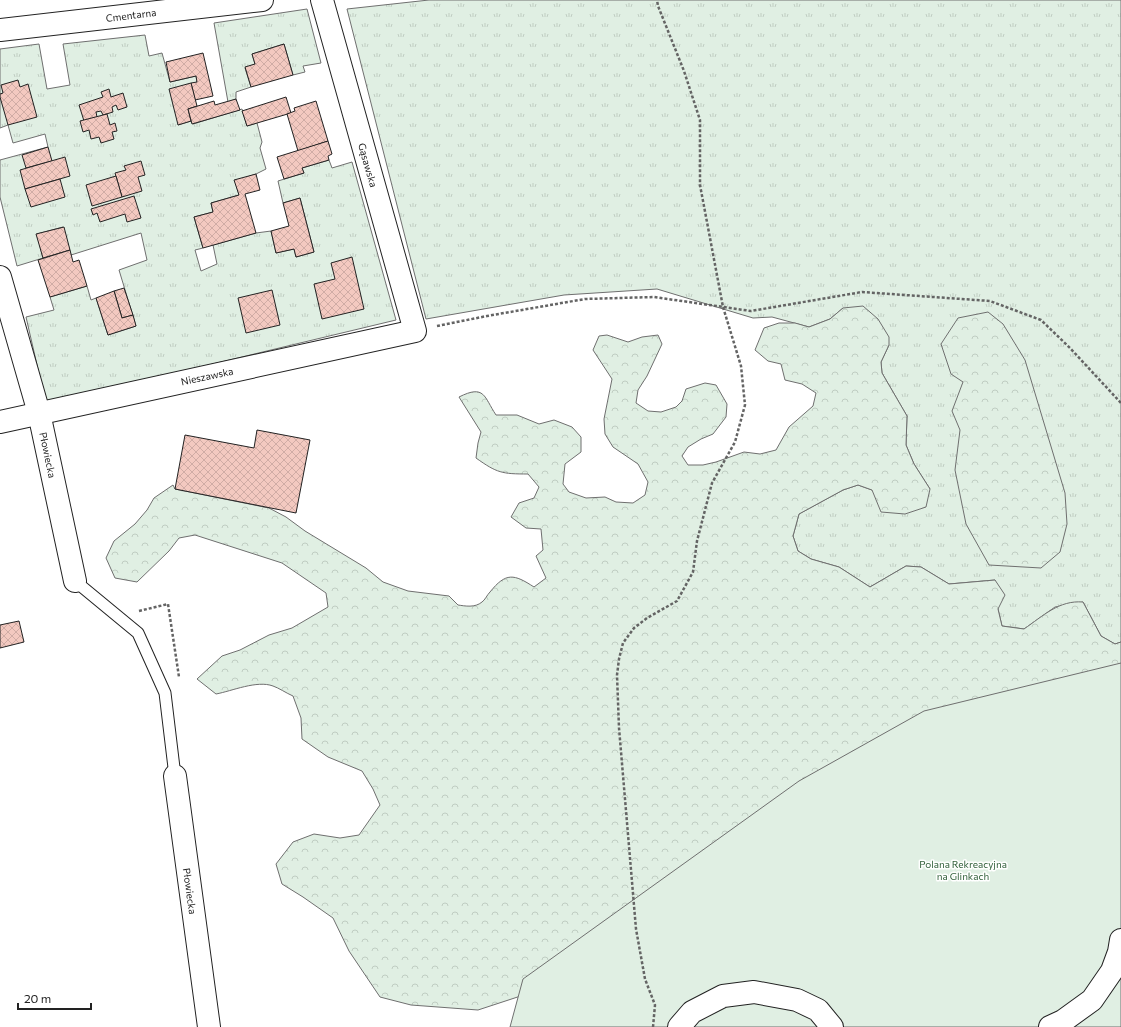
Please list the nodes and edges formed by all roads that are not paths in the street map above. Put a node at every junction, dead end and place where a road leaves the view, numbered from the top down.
1 (262, 0) edge
2 (322, 0) edge
3 (0, 30) edge
4 (0, 277) edge
5 (415, 331) joint
6 (39, 413) junction
7 (0, 422) edge
8 (75, 581) joint
9 (174, 766) joint
10 (1121, 940) edge
11 (209, 1027) edge
12 (679, 1027) edge
13 (832, 1027) edge
14 (1050, 1027) edge

1 - 3 street, Cmentarna
2 - 5 street, Gąsawska
4 - 6 street, Płowiecka
5 - 6 street, Nieszawska
6 - 7 street, Nieszawska
6 - 8 street, Płowiecka
8 - 9 lane, Płowiecka
9 - 11 street, Płowiecka
10 - 14 street
12 - 13 street

